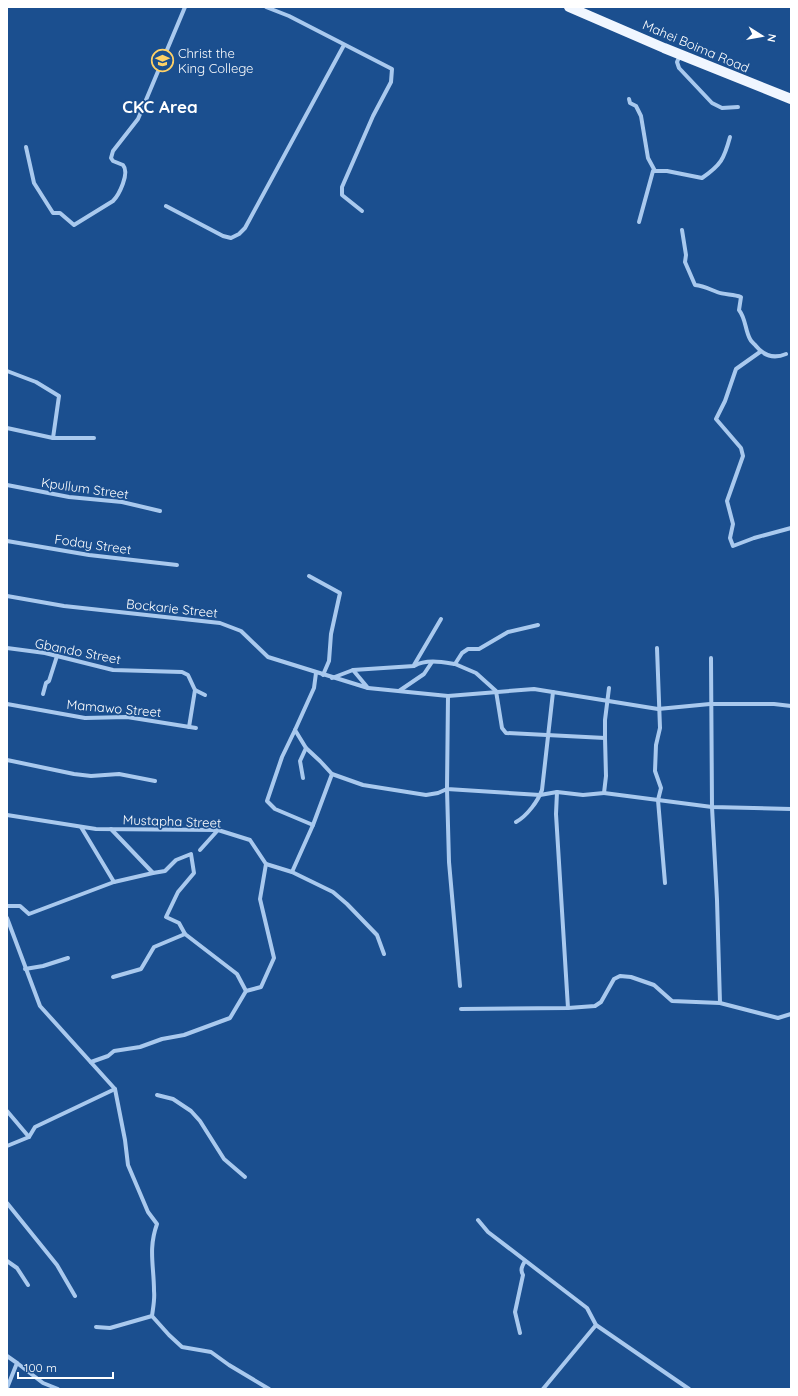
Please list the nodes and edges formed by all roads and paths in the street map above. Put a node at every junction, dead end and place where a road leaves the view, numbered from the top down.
1 (185, 7) edge
2 (266, 7) edge
3 (569, 7) edge
4 (344, 45) junction
5 (680, 55) junction
6 (791, 98) edge
7 (629, 99) dead end
8 (738, 107) dead end
9 (730, 137) dead end
10 (26, 148) dead end
11 (655, 171) junction
12 (166, 206) dead end
13 (362, 211) dead end
14 (639, 222) dead end
15 (682, 230) dead end
16 (760, 352) junction
17 (786, 354) dead end
18 (7, 371) edge
19 (7, 428) edge
20 (53, 438) junction
21 (94, 438) dead end
22 (7, 485) edge
23 (160, 511) dead end
24 (791, 528) edge
25 (7, 541) edge
26 (176, 565) dead end
27 (308, 576) dead end
28 (7, 596) edge
29 (441, 619) dead end
30 (538, 625) dead end
31 (7, 648) edge
32 (657, 648) dead end
33 (57, 656) junction
34 (711, 658) dead end
35 (432, 662) junction
36 (455, 664) junction
37 (414, 666) junction
38 (352, 670) junction
39 (316, 673) junction
40 (323, 675) junction
41 (332, 678) junction
42 (368, 688) junction
43 (609, 688) dead end
44 (195, 690) junction
45 (496, 691) junction
46 (399, 692) junction
47 (553, 692) junction
48 (43, 694) dead end
49 (205, 695) dead end
50 (448, 696) junction
51 (607, 701) junction
52 (7, 704) edge
53 (710, 704) junction
54 (791, 706) edge
55 (658, 709) junction
56 (189, 727) junction
57 (196, 728) dead end
58 (295, 730) junction
59 (548, 735) junction
60 (605, 738) junction
61 (306, 748) junction
62 (7, 760) edge
63 (332, 774) junction
64 (303, 778) dead end
65 (155, 781) dead end
66 (447, 789) junction
67 (557, 792) junction
68 (604, 793) junction
69 (540, 795) junction
70 (658, 800) junction
71 (712, 807) junction
72 (791, 809) edge
73 (7, 815) edge
74 (516, 822) dead end
75 (313, 825) junction
76 (81, 827) junction
77 (111, 829) junction
78 (218, 830) junction
79 (200, 850) dead end
80 (266, 864) junction
81 (292, 872) junction
82 (153, 873) junction
83 (114, 882) junction
84 (665, 883) dead end
85 (7, 906) edge
86 (7, 918) edge
87 (185, 934) junction
88 (384, 954) dead end
89 (68, 958) dead end
90 (25, 969) junction
91 (113, 977) dead end
92 (460, 986) dead end
93 (246, 991) junction
94 (720, 1003) junction
95 (568, 1008) junction
96 (461, 1009) dead end
97 (791, 1014) edge
98 (91, 1062) junction
99 (115, 1089) junction
100 (157, 1095) dead end
101 (7, 1112) edge
102 (29, 1137) junction
103 (7, 1146) edge
104 (245, 1177) dead end
105 (7, 1203) edge
106 (478, 1220) dead end
107 (525, 1261) junction
108 (7, 1262) edge
109 (28, 1285) dead end
110 (75, 1296) dead end
111 (152, 1316) junction
112 (596, 1325) junction
113 (96, 1327) dead end
114 (520, 1333) dead end
115 (7, 1356) edge
116 (17, 1363) junction
117 (7, 1388) edge
118 (58, 1389) edge
119 (269, 1389) edge
120 (543, 1389) edge
121 (689, 1389) edge

1 - 10 street
2 - 4 street
3 - 5 main road, Mahei Boima Road
4 - 12 street
4 - 13 street
5 - 6 main road, Mahei Boima Road
5 - 8 street
7 - 11 street
9 - 11 street
11 - 14 street
15 - 16 street
16 - 17 street
16 - 24 street
18 - 20 street
19 - 20 street
20 - 21 street
22 - 23 street, Kpullum Street
25 - 26 street, Foday Street
27 - 40 street
28 - 39 street, Bockarie Street
29 - 37 street
30 - 36 street
31 - 33 street, Gbando Street
32 - 55 street
33 - 44 street, Gbando Street
33 - 48 street
34 - 53 street
35 - 36 street
35 - 37 street
35 - 46 street
36 - 45 street
37 - 38 street
38 - 41 street
38 - 42 street
39 - 40 street, Bockarie Street
39 - 58 street
40 - 41 street, Bockarie Street
41 - 42 street, Bockarie Street
42 - 46 street, Bockarie Street
43 - 51 street
44 - 49 street
44 - 56 street
45 - 47 street, Bockarie Street
45 - 50 street, Bockarie Street
45 - 59 street
46 - 50 street, Bockarie Street
47 - 51 street, Bockarie Street
47 - 59 street
50 - 66 street
51 - 55 street, Bockarie Street
51 - 60 street
52 - 56 street, Mamawo Street
53 - 54 street, Bockarie Street
53 - 55 street, Bockarie Street
53 - 71 street
55 - 70 street
56 - 57 street, Mamawo Street
58 - 61 street
58 - 75 street
59 - 60 street
59 - 69 street
60 - 68 street
61 - 63 street
61 - 64 street
62 - 65 street
63 - 66 street
63 - 75 street
66 - 69 street
66 - 92 street
67 - 68 street
67 - 69 street
67 - 95 street
68 - 70 street
69 - 74 street
70 - 71 street
70 - 84 street
71 - 72 street
71 - 94 street
73 - 76 street, Mustapha Street
75 - 81 street
76 - 77 street, Mustapha Street
76 - 83 street
77 - 78 street, Mustapha Street
77 - 82 street
78 - 79 street
78 - 80 street, Mustapha Street
80 - 81 street
80 - 93 street
81 - 88 street
82 - 83 street
82 - 87 street
83 - 85 street
86 - 90 street
87 - 91 street
87 - 93 street
89 - 90 street
90 - 98 street
93 - 98 street
94 - 95 street
94 - 97 street
95 - 96 street
98 - 99 street
99 - 102 street
99 - 111 street
100 - 104 street
101 - 102 street
102 - 103 street
105 - 110 street
106 - 107 street
107 - 112 street
107 - 114 street
108 - 109 street
111 - 113 street
111 - 119 street
112 - 120 street
112 - 121 street
115 - 116 street
116 - 117 street
116 - 118 street

